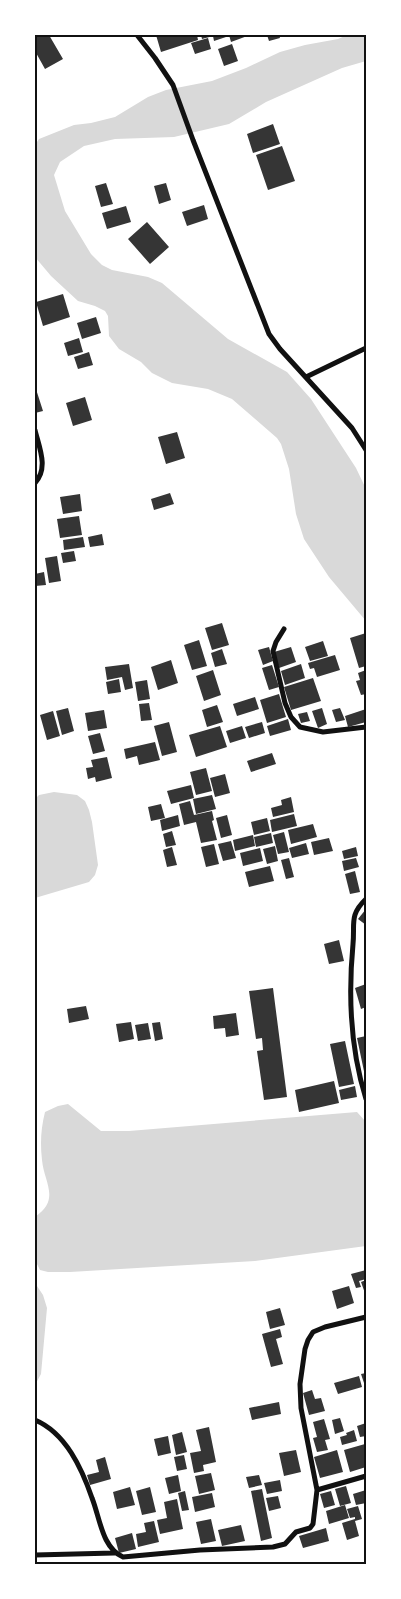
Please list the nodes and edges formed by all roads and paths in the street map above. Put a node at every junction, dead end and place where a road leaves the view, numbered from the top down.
1 (139, 35) edge
2 (366, 348) edge
3 (306, 377) junction
4 (35, 430) edge
5 (366, 450) edge
6 (35, 483) edge
7 (284, 629) dead end
8 (366, 727) edge
9 (366, 899) edge
10 (366, 1099) edge
11 (366, 1317) edge
12 (35, 1420) edge
13 (366, 1476) edge
14 (316, 1490) junction
15 (114, 1553) junction
16 (35, 1555) edge

1 - 3 street
2 - 3 street
3 - 5 street
4 - 6 street
7 - 8 street
9 - 10 street
11 - 14 street
12 - 15 street
13 - 14 street
14 - 15 street
15 - 16 street

